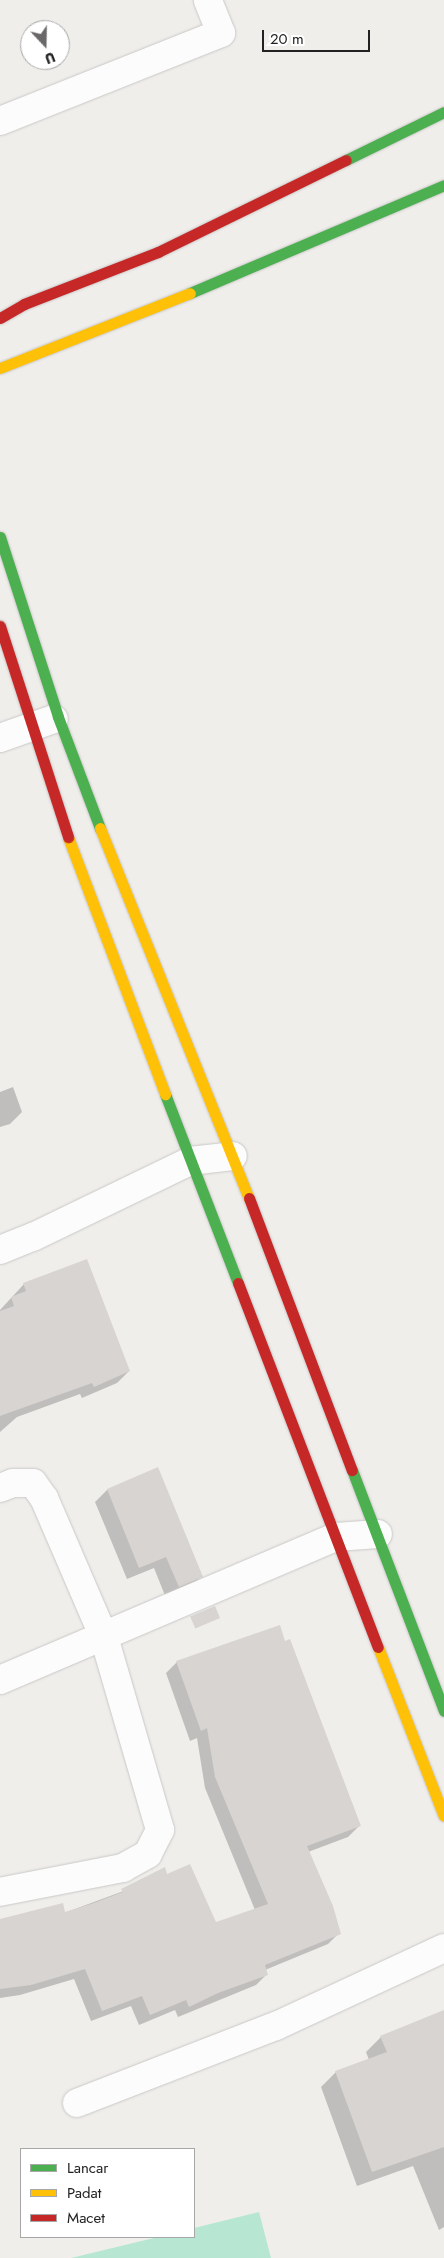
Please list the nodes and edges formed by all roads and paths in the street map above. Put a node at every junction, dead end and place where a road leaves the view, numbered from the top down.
1 (208, 0) edge
2 (444, 112) edge
3 (0, 122) edge
4 (444, 185) edge
5 (0, 318) edge
6 (0, 368) edge
7 (0, 537) edge
8 (0, 626) edge
9 (46, 721) junction
10 (0, 738) edge
11 (233, 1156) junction
12 (190, 1161) junction
13 (0, 1250) edge
14 (0, 1488) edge
15 (378, 1534) junction
16 (336, 1537) junction
17 (104, 1637) junction
18 (0, 1680) edge
19 (444, 1711) edge
20 (444, 1816) edge
21 (0, 1892) edge
22 (444, 1948) edge
23 (77, 2103) dead end

1 - 3 street
2 - 5 street
4 - 6 street
7 - 9 street
8 - 9 street
9 - 10 street
9 - 11 street
9 - 12 street
11 - 12 street
11 - 15 street
12 - 13 street
12 - 16 street
14 - 17 street
15 - 16 street
15 - 19 street
16 - 17 street
16 - 20 street
17 - 18 street
17 - 21 street
22 - 23 street

